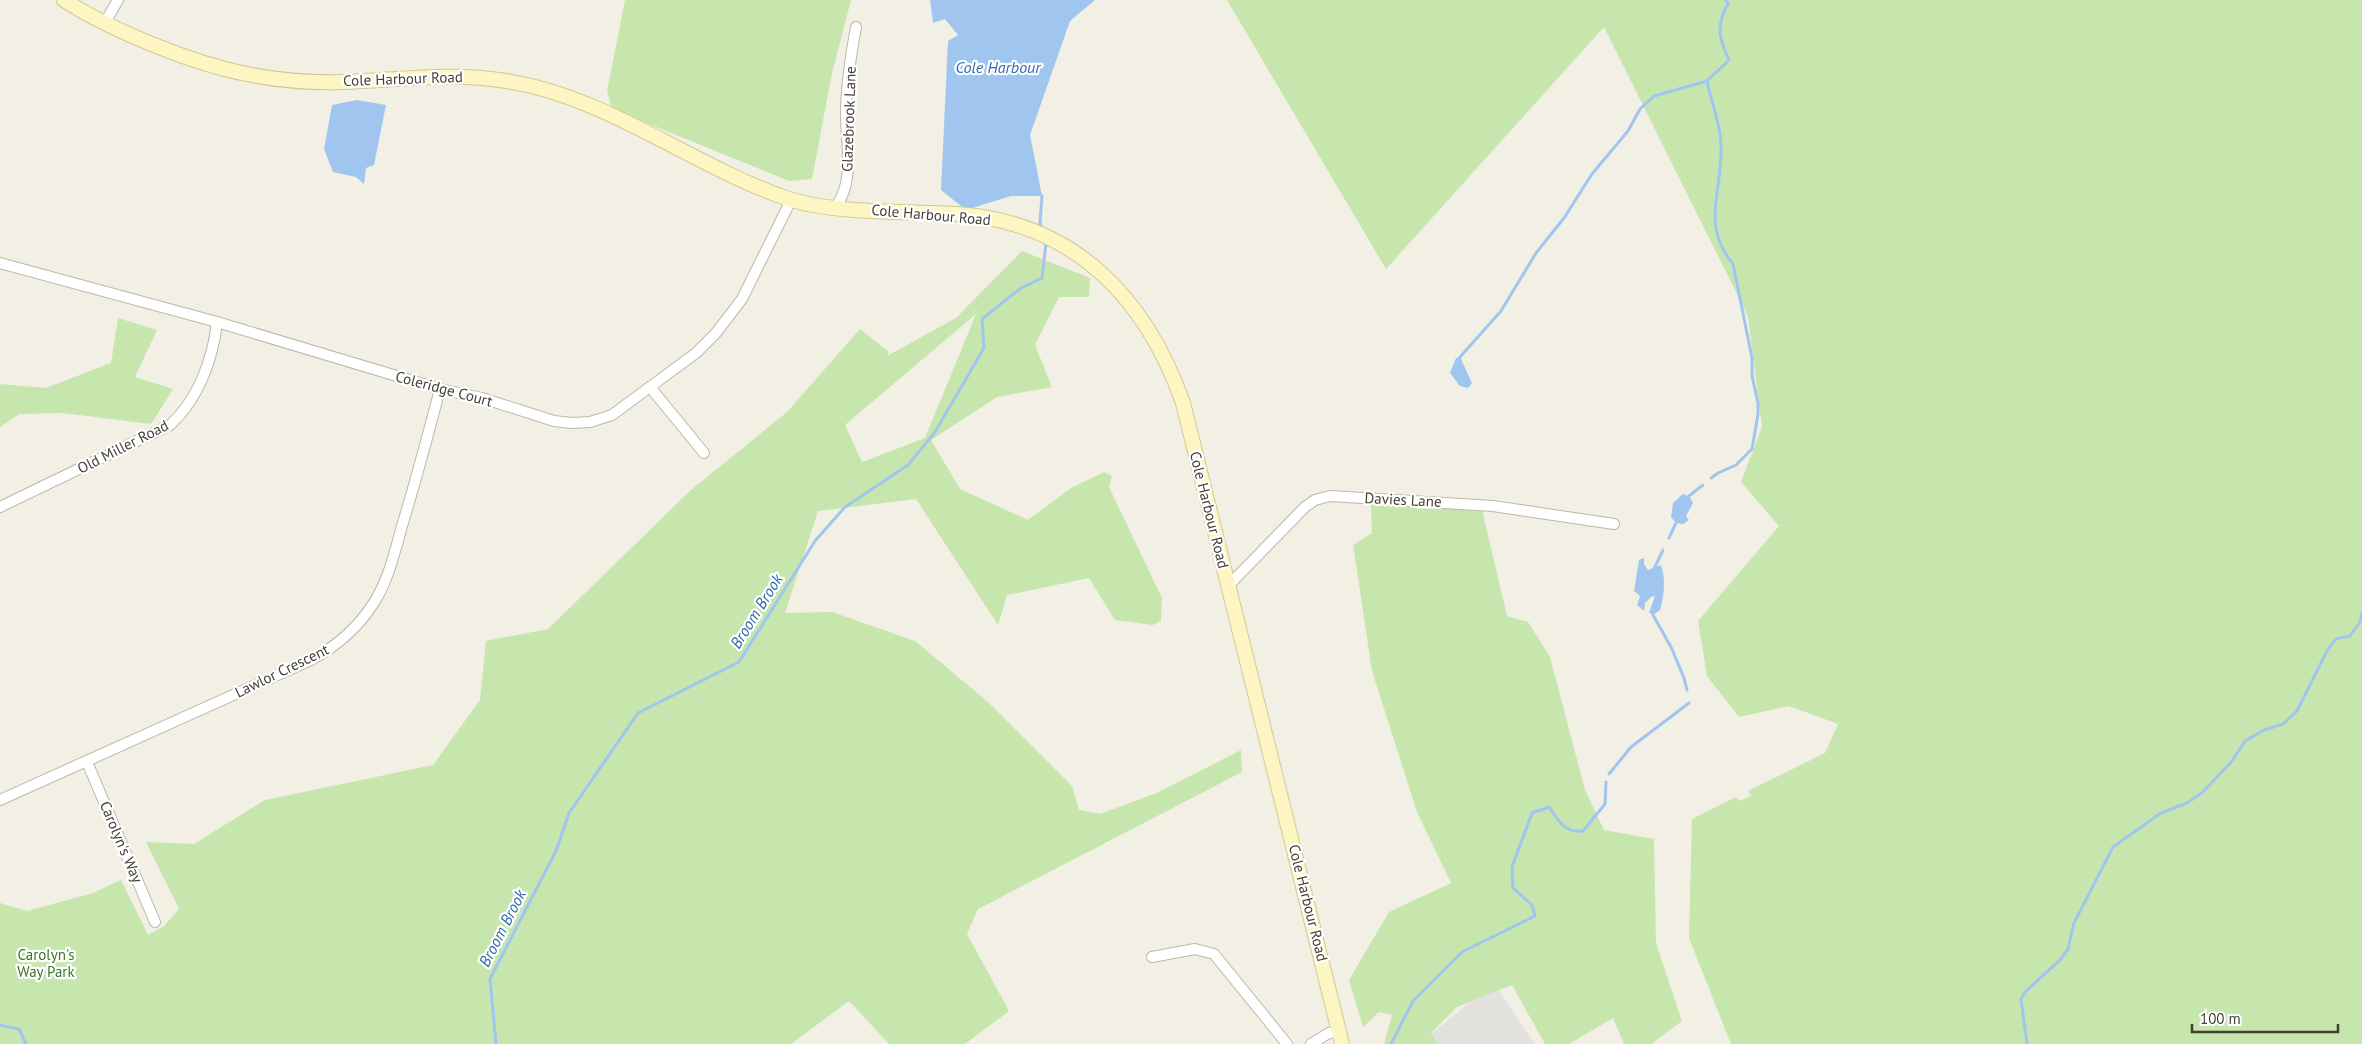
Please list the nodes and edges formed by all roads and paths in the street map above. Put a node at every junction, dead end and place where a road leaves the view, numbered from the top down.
1 (64, 0) edge
2 (118, 0) edge
3 (104, 24) junction
4 (856, 28) dead end
5 (791, 200) junction
6 (836, 207) junction
7 (0, 263) edge
8 (217, 322) junction
9 (650, 386) junction
10 (440, 389) junction
11 (704, 453) dead end
12 (0, 507) edge
13 (1614, 524) dead end
14 (1228, 586) junction
15 (87, 762) junction
16 (0, 800) edge
17 (155, 922) dead end
18 (1152, 957) dead end
19 (1341, 1038) edge
20 (1287, 1044) edge
21 (1310, 1044) edge

1 - 3 main road, Cole Harbour Road
2 - 3 street
3 - 5 main road, Cole Harbour Road
4 - 6 street, Glazebrook Lane
5 - 6 main road, Cole Harbour Road
5 - 9 street, Coleridge Court
6 - 14 main road, Cole Harbour Road
7 - 8 street, Coleridge Court
8 - 10 street, Coleridge Court
8 - 12 street, Old Miller Road
9 - 10 street, Coleridge Court
9 - 11 street
10 - 15 street, Lawlor Crescent
13 - 14 street, Davies Lane
14 - 19 main road, Cole Harbour Road
15 - 16 street, Lawlor Crescent
15 - 17 street, Carolyn's Way
18 - 20 street
19 - 21 street

